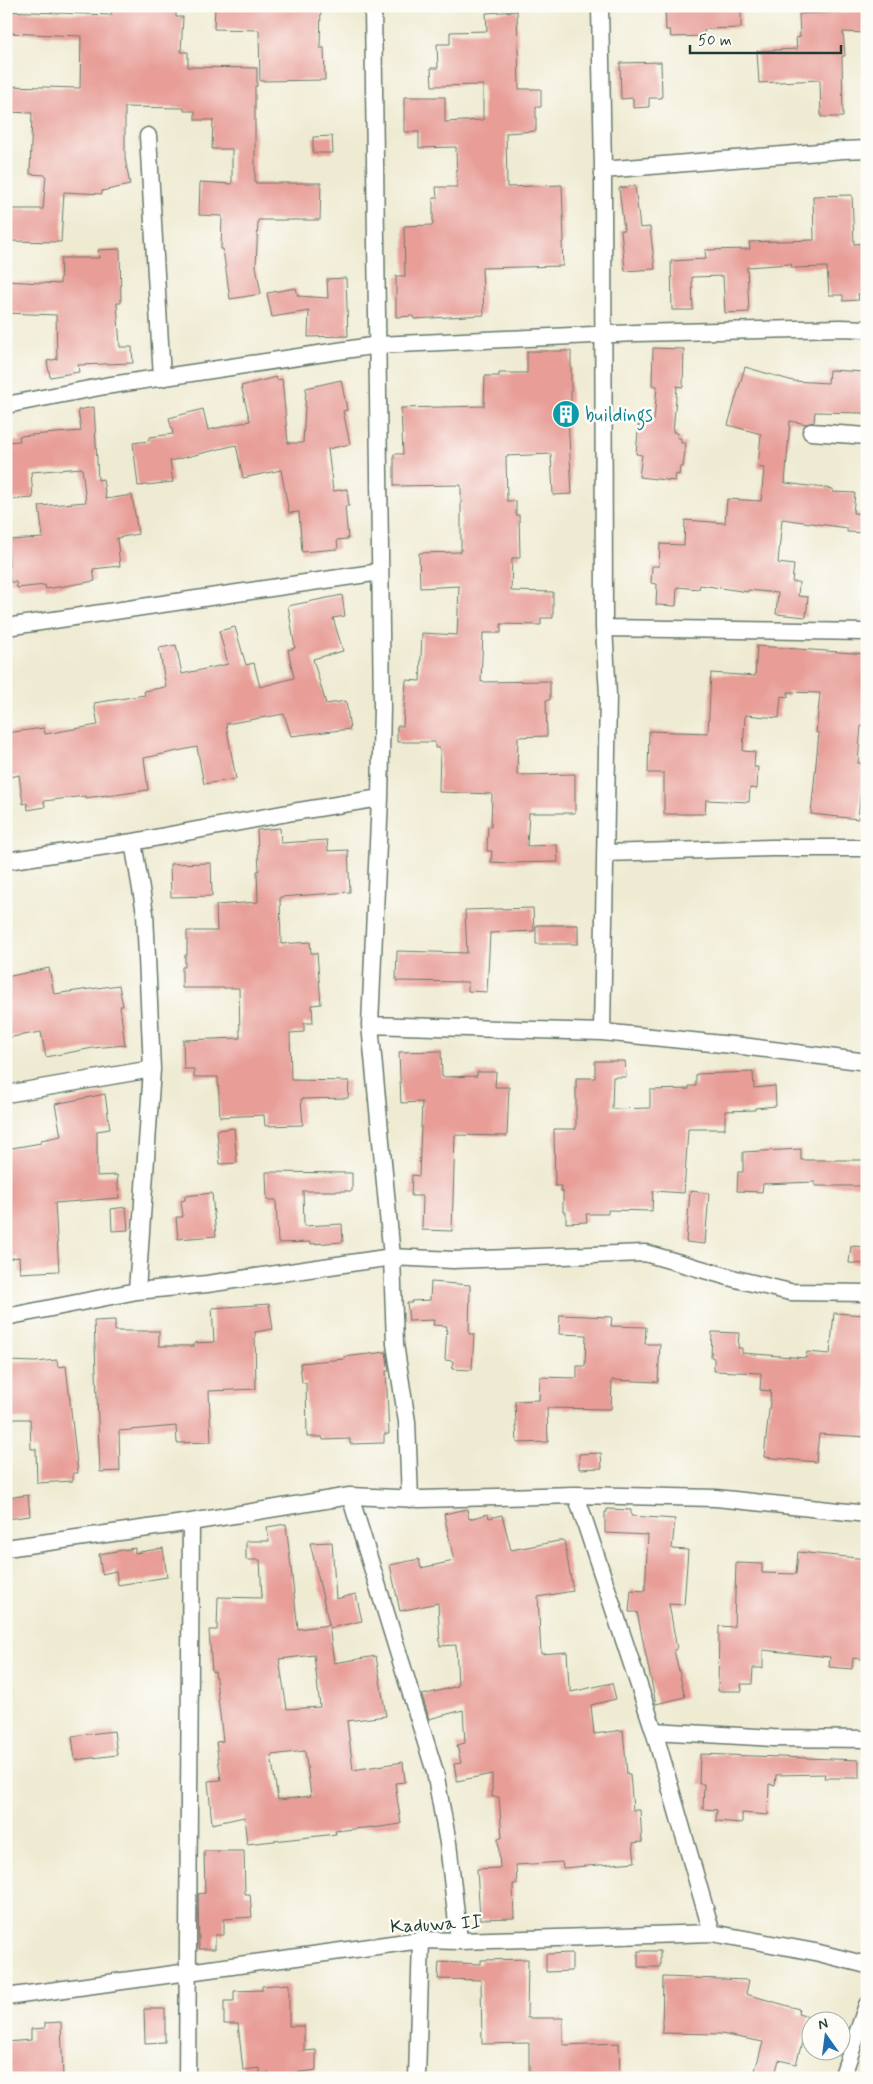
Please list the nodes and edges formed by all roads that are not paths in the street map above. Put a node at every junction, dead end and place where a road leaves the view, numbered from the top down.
1 (372, 6) edge
2 (600, 6) edge
3 (148, 136) dead end
4 (867, 149) edge
5 (603, 170) junction
6 (867, 329) edge
7 (602, 335) junction
8 (378, 345) junction
9 (162, 378) junction
10 (6, 405) edge
11 (811, 432) dead end
12 (867, 436) edge
13 (380, 572) junction
14 (6, 627) edge
15 (604, 628) junction
16 (865, 632) dead end
17 (380, 798) junction
18 (133, 842) junction
19 (867, 848) edge
20 (605, 853) junction
21 (6, 861) edge
22 (370, 1026) junction
23 (602, 1032) junction
24 (867, 1062) edge
25 (152, 1069) junction
26 (6, 1094) edge
27 (392, 1257) junction
28 (137, 1291) junction
29 (867, 1293) edge
30 (6, 1317) edge
31 (576, 1495) junction
32 (350, 1496) junction
33 (410, 1499) junction
34 (867, 1514) edge
35 (191, 1522) junction
36 (6, 1548) edge
37 (654, 1731) junction
38 (867, 1739) edge
39 (712, 1933) junction
40 (421, 1940) junction
41 (459, 1941) junction
42 (867, 1965) edge
43 (188, 1973) junction
44 (6, 1997) edge
45 (867, 2006) edge
46 (187, 2078) edge
47 (417, 2078) edge
48 (842, 2078) edge

1 - 8 street
2 - 5 street
3 - 9 street
4 - 5 street
5 - 7 street
6 - 7 street
7 - 8 street
7 - 15 street
8 - 9 street
8 - 13 street
9 - 10 street
11 - 12 street
13 - 14 street
13 - 17 street
15 - 16 street
15 - 20 street
17 - 18 street
17 - 22 street
18 - 21 street
18 - 25 street
19 - 20 street
20 - 23 street
22 - 23 street
22 - 27 street
23 - 24 street
25 - 26 street
25 - 28 street
27 - 28 street
27 - 29 street
27 - 33 street
28 - 30 street
31 - 33 street
31 - 34 street
31 - 37 street
32 - 33 street
32 - 35 street
32 - 41 street
35 - 36 street
35 - 43 street
37 - 38 street
37 - 39 street
39 - 41 street, Kaduwa II
39 - 42 street, Kaduwa II
40 - 41 street, Kaduwa II
40 - 43 street, Kaduwa II
40 - 47 street
43 - 44 street, Kaduwa II
43 - 46 street
45 - 48 street

